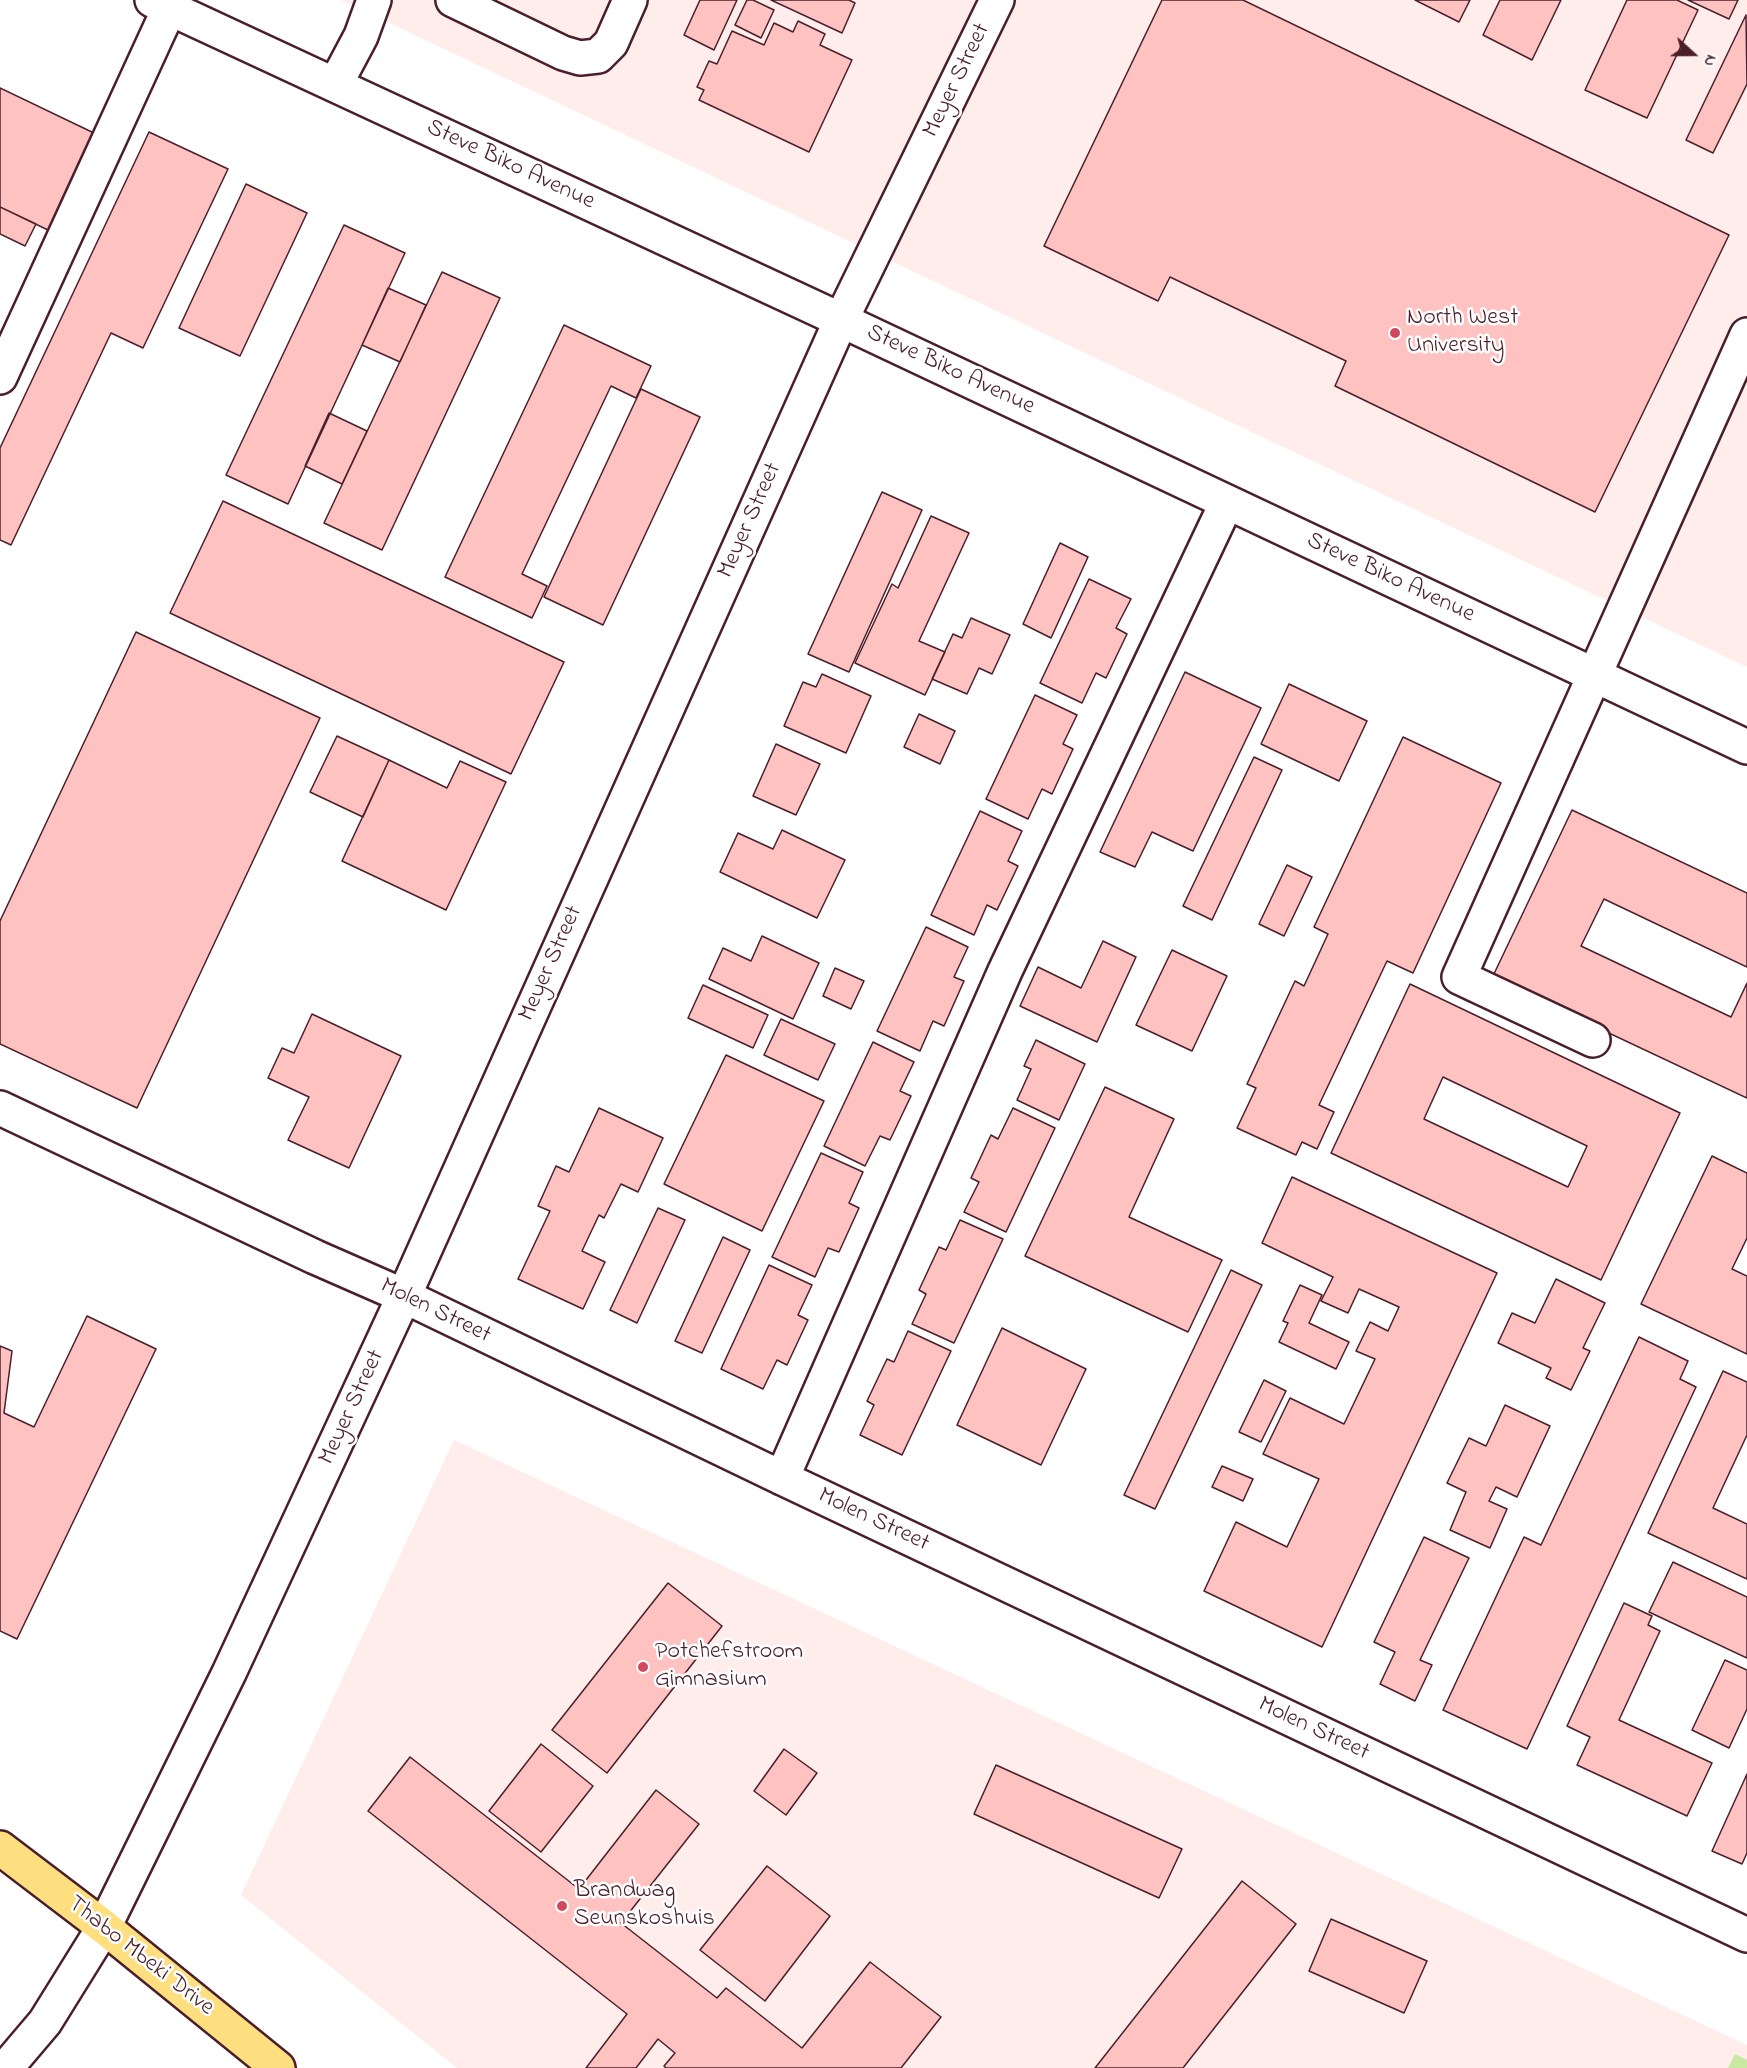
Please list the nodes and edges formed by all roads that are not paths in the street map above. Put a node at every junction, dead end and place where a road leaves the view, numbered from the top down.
1 (374, 0) edge
2 (453, 0) edge
3 (630, 0) edge
4 (997, 0) edge
5 (160, 4) edge
6 (335, 85) junction
7 (841, 320) junction
8 (1747, 335) edge
9 (0, 376) edge
10 (1227, 502) junction
11 (1595, 676) junction
12 (1747, 747) edge
13 (1593, 1040) dead end
14 (0, 1107) edge
15 (404, 1296) junction
16 (782, 1478) junction
17 (0, 1848) edge
18 (104, 1927) junction
19 (1747, 1935) edge
20 (6, 2068) edge
21 (278, 2068) edge

1 - 6 street
2 - 3 street
4 - 7 street, Meyer Street
5 - 6 street, Steve Biko Avenue
5 - 9 street
6 - 7 street, Steve Biko Avenue
7 - 10 street, Steve Biko Avenue
7 - 15 street, Meyer Street
8 - 11 street
10 - 11 street, Steve Biko Avenue
10 - 16 street
11 - 12 street, Steve Biko Avenue
11 - 13 street
14 - 15 street, Molen Street
15 - 16 street, Molen Street
15 - 18 street, Meyer Street
16 - 19 street, Molen Street
17 - 18 main road, Thabo Mbeki Drive
18 - 20 street, Meyer Street
18 - 21 main road, Thabo Mbeki Drive

